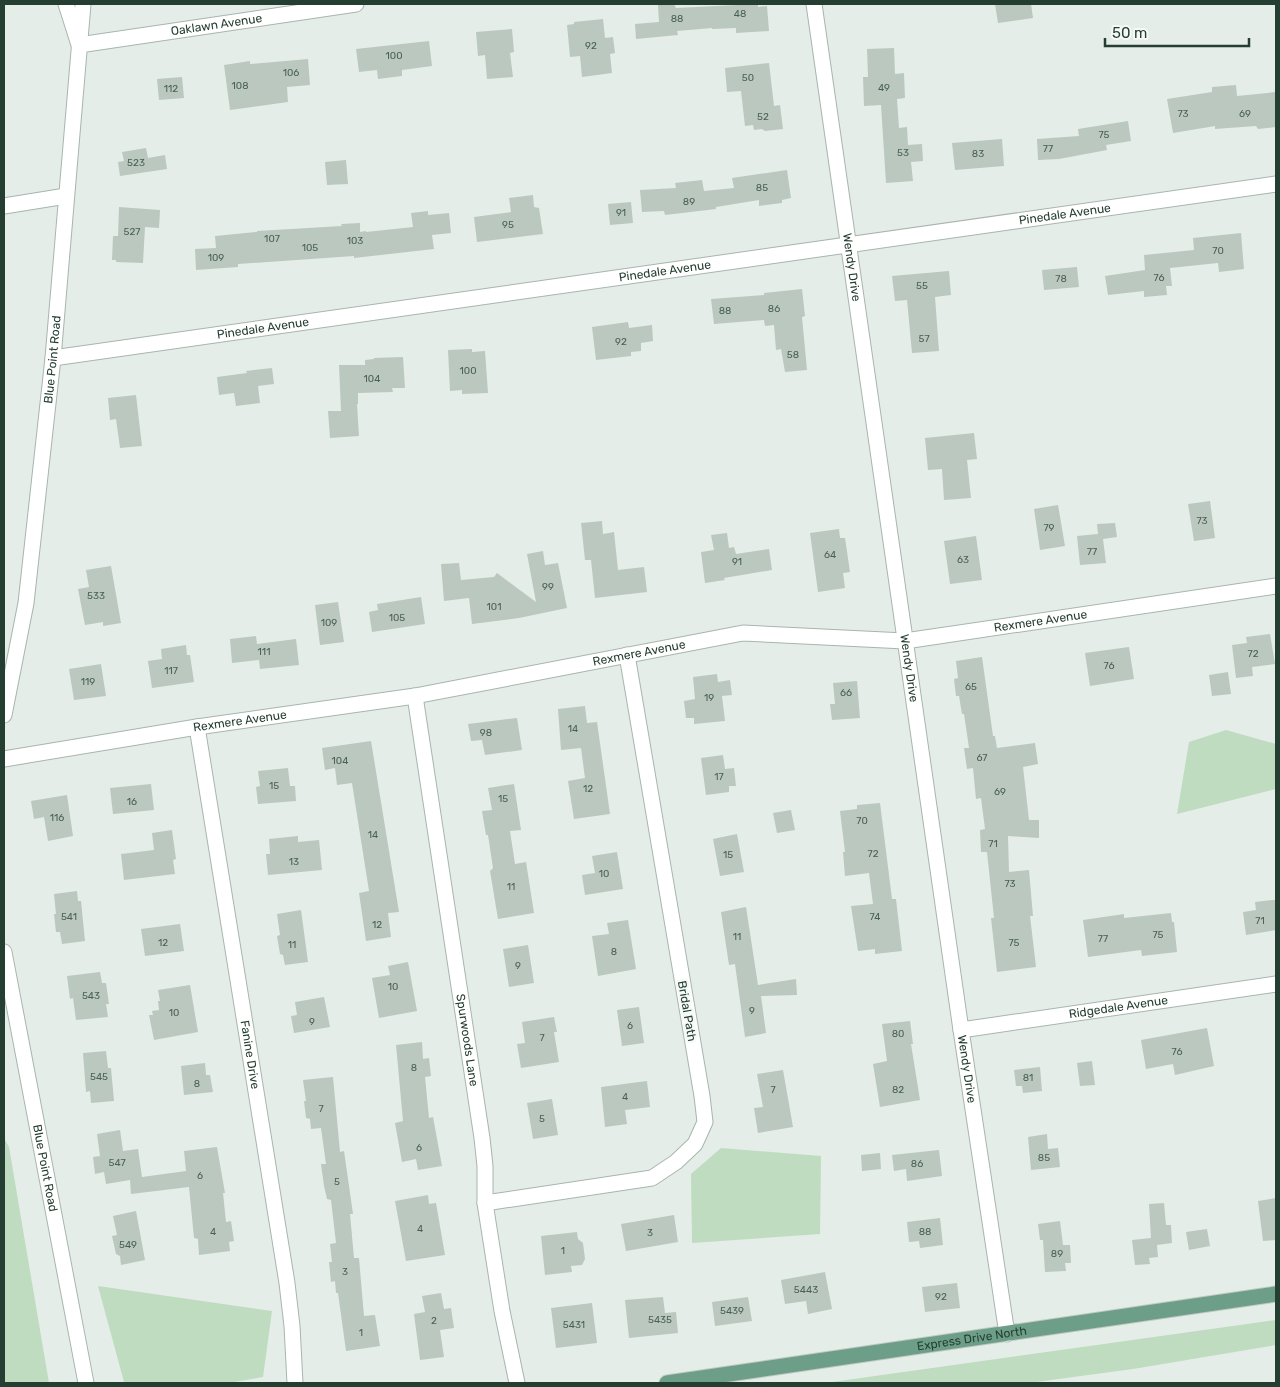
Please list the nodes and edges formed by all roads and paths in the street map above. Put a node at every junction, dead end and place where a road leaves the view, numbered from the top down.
1 (66, 4) edge
2 (83, 4) edge
3 (356, 4) edge
4 (814, 4) edge
5 (79, 45) junction
6 (1276, 184) edge
7 (66, 196) junction
8 (4, 206) edge
9 (848, 244) junction
10 (53, 358) junction
11 (1276, 586) edge
12 (905, 641) junction
13 (627, 655) junction
14 (415, 696) junction
15 (4, 715) edge
16 (197, 727) junction
17 (4, 759) edge
18 (4, 952) edge
19 (1276, 984) edge
20 (961, 1030) junction
21 (485, 1203) junction
22 (1276, 1294) edge
23 (1007, 1334) junction
24 (86, 1383) edge
25 (295, 1383) edge
26 (516, 1383) edge
27 (667, 1383) edge

1 - 5 street
2 - 5 street, Blue Point Road
3 - 5 street, Oaklawn Avenue
4 - 9 street, Wendy Drive
5 - 7 street, Blue Point Road
6 - 9 street, Pinedale Avenue
7 - 8 street
7 - 10 street, Blue Point Road
9 - 10 street, Pinedale Avenue
9 - 12 street, Wendy Drive
10 - 15 street, Blue Point Road
11 - 12 street, Rexmere Avenue
12 - 13 street, Rexmere Avenue
12 - 20 street, Wendy Drive
13 - 14 street, Rexmere Avenue
13 - 21 street, Bridal Path
14 - 16 street, Rexmere Avenue
14 - 21 street, Spurwoods Lane
16 - 17 street, Rexmere Avenue
16 - 25 street, Fanine Drive
18 - 24 street, Blue Point Road
19 - 20 street, Ridgedale Avenue
20 - 23 street, Wendy Drive
21 - 26 street, Spurwoods Lane
22 - 23 main road, Express Drive North
23 - 27 main road, Express Drive North

